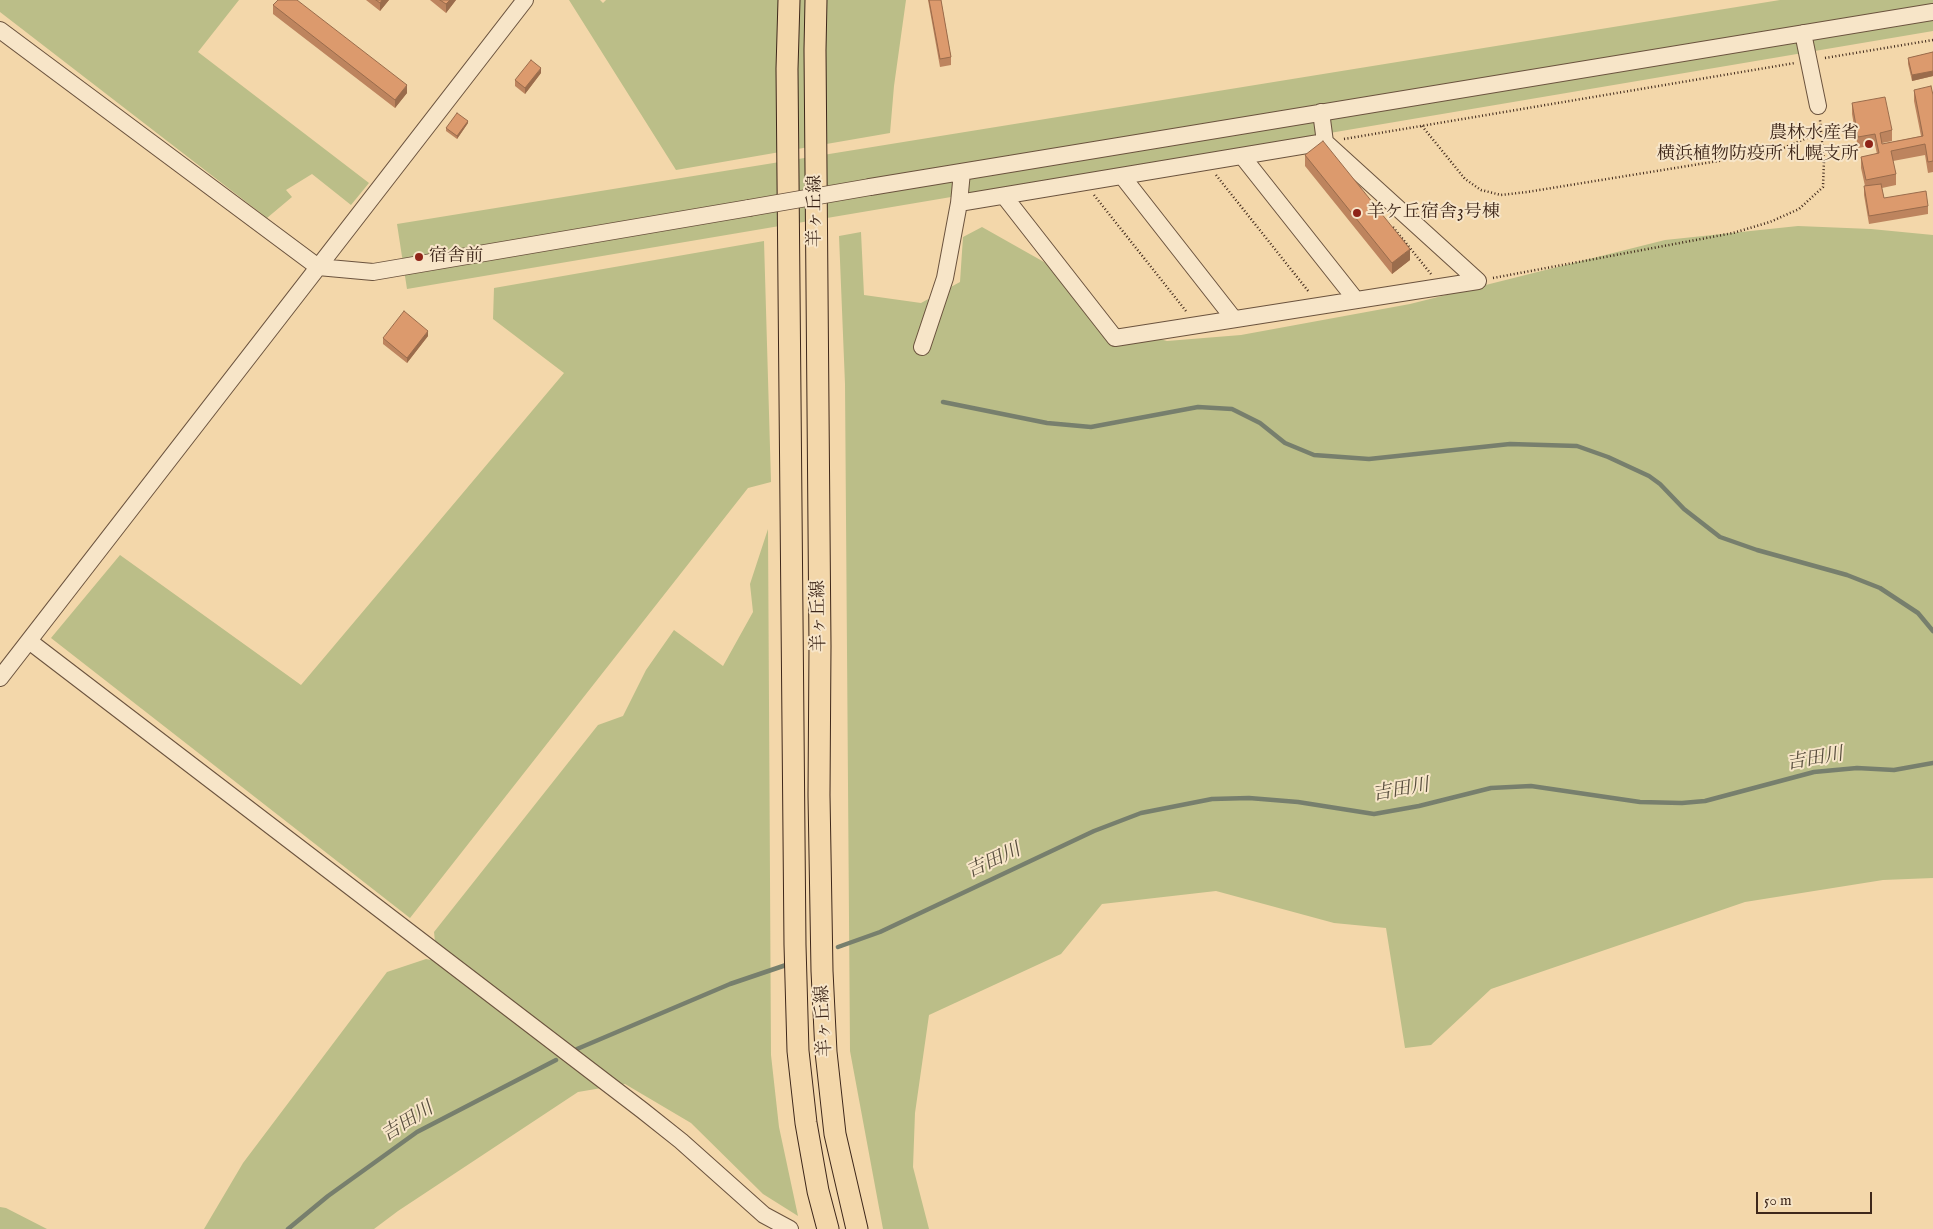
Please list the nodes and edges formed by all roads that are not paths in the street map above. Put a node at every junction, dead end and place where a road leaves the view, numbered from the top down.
1 (526, 0) edge
2 (790, 0) edge
3 (816, 0) edge
4 (1933, 12) edge
5 (0, 30) edge
6 (1803, 33) junction
7 (1818, 106) road end
8 (1321, 112) junction
9 (1325, 142) junction
10 (1242, 156) junction
11 (962, 172) junction
12 (1122, 176) junction
13 (1004, 196) junction
14 (960, 203) junction
15 (318, 268) junction
16 (1356, 300) junction
17 (1234, 319) junction
18 (922, 347) dead end
19 (29, 641) junction
20 (0, 678) edge
21 (790, 1229) edge
22 (828, 1229) edge
23 (857, 1229) edge

1 - 15 lane
2 - 22 main road, 羊ヶ丘線
3 - 23 main road, 羊ヶ丘線
4 - 6 lane
5 - 15 lane
6 - 7 lane
6 - 8 lane
8 - 9 lane
8 - 11 lane
9 - 10 lane
9 - 16 lane
10 - 12 lane
10 - 16 lane
11 - 14 lane
11 - 15 lane, bridge
12 - 13 lane
12 - 17 lane
13 - 14 lane
13 - 17 lane
14 - 18 lane
15 - 19 lane
16 - 17 lane
19 - 20 lane
19 - 21 lane

